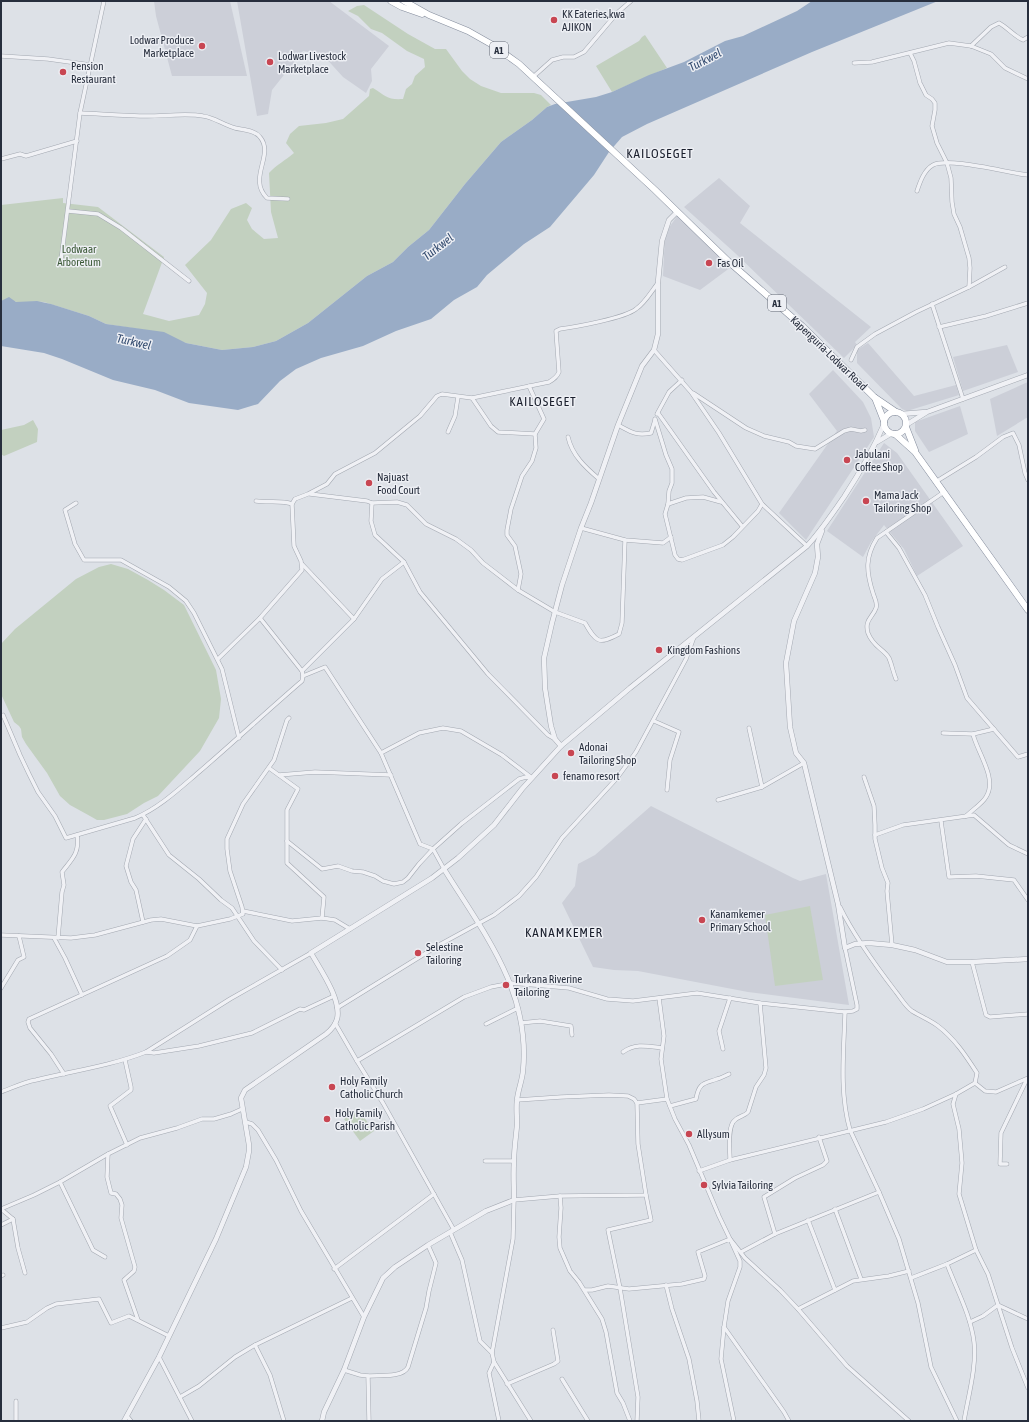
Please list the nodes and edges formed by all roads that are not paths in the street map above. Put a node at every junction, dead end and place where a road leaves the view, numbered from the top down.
1 (104, 1) edge
2 (391, 1) edge
3 (404, 1) edge
4 (631, 1) edge
5 (430, 15) junction
6 (1028, 37) edge
7 (971, 46) junction
8 (910, 53) junction
9 (1, 56) edge
10 (854, 63) dead end
11 (91, 65) junction
12 (533, 77) junction
13 (1028, 79) edge
14 (80, 113) junction
15 (77, 141) junction
16 (1, 159) edge
17 (947, 163) junction
18 (1028, 175) edge
19 (917, 191) dead end
20 (288, 199) dead end
21 (68, 211) junction
22 (677, 212) junction
23 (61, 260) dead end
24 (1006, 267) dead end
25 (189, 281) dead end
26 (658, 282) junction
27 (969, 287) junction
28 (1028, 303) edge
29 (932, 304) junction
30 (939, 327) junction
31 (654, 350) junction
32 (851, 360) dead end
33 (1028, 375) edge
34 (682, 380) junction
35 (529, 386) junction
36 (691, 392) junction
37 (458, 397) junction
38 (874, 397) junction
39 (472, 398) junction
40 (963, 399) junction
41 (927, 412) junction
42 (658, 413) junction
43 (899, 413) junction
44 (655, 419) junction
45 (884, 423) junction
46 (618, 425) junction
47 (906, 426) junction
48 (865, 430) dead end
49 (448, 432) dead end
50 (894, 433) junction
51 (535, 434) junction
52 (568, 437) dead end
53 (877, 442) junction
54 (915, 452) junction
55 (599, 479) junction
56 (937, 480) junction
57 (1028, 480) edge
58 (944, 492) junction
59 (308, 494) junction
60 (256, 501) dead end
61 (722, 502) junction
62 (76, 503) dead end
63 (372, 503) junction
64 (292, 504) junction
65 (668, 504) junction
66 (762, 504) junction
67 (742, 526) junction
68 (825, 526) junction
69 (581, 528) junction
70 (886, 532) junction
71 (671, 537) junction
72 (625, 540) junction
73 (807, 546) junction
74 (404, 562) junction
75 (302, 564) junction
76 (518, 590) junction
77 (1028, 610) edge
78 (555, 612) junction
79 (260, 618) junction
80 (354, 619) junction
81 (694, 637) junction
82 (218, 659) junction
83 (302, 671) junction
84 (303, 676) junction
85 (896, 679) dead end
86 (3, 715) dead end
87 (289, 718) dead end
88 (654, 721) junction
89 (749, 728) dead end
90 (994, 729) junction
91 (943, 733) dead end
92 (974, 734) junction
93 (239, 738) junction
94 (555, 739) junction
95 (561, 746) junction
96 (381, 753) junction
97 (1028, 754) edge
98 (804, 763) junction
99 (269, 768) junction
100 (279, 775) junction
101 (391, 775) junction
102 (864, 777) dead end
103 (532, 778) junction
104 (762, 786) junction
105 (667, 790) dead end
106 (718, 800) dead end
107 (144, 817) junction
108 (965, 817) junction
109 (941, 820) junction
110 (77, 835) junction
111 (875, 835) junction
112 (287, 841) junction
113 (433, 849) junction
114 (1028, 854) edge
115 (444, 869) junction
116 (1028, 900) edge
117 (838, 904) junction
118 (243, 911) junction
119 (238, 917) junction
120 (322, 918) junction
121 (142, 922) junction
122 (479, 923) junction
123 (197, 926) junction
124 (350, 928) junction
125 (1, 935) edge
126 (19, 936) junction
127 (56, 938) junction
128 (862, 944) junction
129 (892, 945) junction
130 (845, 948) junction
131 (311, 953) junction
132 (1028, 959) edge
133 (972, 962) junction
134 (282, 970) junction
135 (511, 983) junction
136 (1, 988) edge
137 (82, 994) junction
138 (334, 996) junction
139 (659, 998) junction
140 (730, 998) junction
141 (760, 1002) junction
142 (337, 1008) junction
143 (518, 1008) junction
144 (845, 1012) junction
145 (1028, 1014) edge
146 (335, 1023) junction
147 (521, 1023) junction
148 (486, 1024) dead end
149 (572, 1035) dead end
150 (662, 1048) junction
151 (723, 1050) dead end
152 (146, 1052) junction
153 (623, 1052) dead end
154 (125, 1060) junction
155 (357, 1060) junction
156 (64, 1074) junction
157 (729, 1074) dead end
158 (1028, 1079) edge
159 (975, 1083) junction
160 (1, 1092) edge
161 (956, 1094) junction
162 (667, 1099) junction
163 (517, 1100) junction
164 (637, 1103) junction
165 (670, 1106) junction
166 (242, 1108) junction
167 (246, 1122) junction
168 (850, 1130) junction
169 (819, 1137) junction
170 (127, 1145) junction
171 (108, 1154) junction
172 (730, 1160) junction
173 (485, 1161) dead end
174 (514, 1161) junction
175 (1007, 1164) dead end
176 (699, 1170) junction
177 (60, 1182) junction
178 (879, 1192) junction
179 (434, 1194) junction
180 (646, 1195) junction
181 (560, 1196) junction
182 (514, 1200) junction
183 (1, 1209) edge
184 (835, 1209) junction
185 (13, 1219) junction
186 (808, 1220) junction
187 (1, 1225) edge
188 (452, 1231) junction
189 (775, 1234) junction
190 (730, 1239) junction
191 (428, 1245) junction
192 (976, 1250) junction
193 (741, 1252) junction
194 (105, 1257) dead end
195 (947, 1264) junction
196 (334, 1269) junction
197 (909, 1271) junction
198 (25, 1273) dead end
199 (910, 1278) junction
200 (861, 1279) junction
201 (666, 1285) junction
202 (620, 1288) junction
203 (585, 1290) junction
204 (835, 1290) junction
205 (352, 1298) junction
206 (998, 1305) junction
207 (798, 1309) junction
208 (364, 1317) junction
209 (1028, 1319) edge
210 (138, 1320) junction
211 (970, 1322) junction
212 (724, 1327) junction
213 (1, 1328) edge
214 (553, 1330) dead end
215 (169, 1336) junction
216 (255, 1345) junction
217 (492, 1354) junction
218 (159, 1357) junction
219 (494, 1362) junction
220 (344, 1370) junction
221 (368, 1376) junction
222 (562, 1379) dead end
223 (507, 1384) junction
224 (1028, 1388) edge
225 (180, 1397) junction
226 (16, 1401) dead end
227 (127, 1416) junction
228 (16, 1421) edge
229 (124, 1421) edge
230 (131, 1421) edge
231 (192, 1421) edge
232 (284, 1421) edge
233 (322, 1421) edge
234 (369, 1421) edge
235 (499, 1421) edge
236 (531, 1421) edge
237 (588, 1421) edge
238 (630, 1421) edge
239 (637, 1421) edge
240 (699, 1421) edge
241 (734, 1421) edge
242 (789, 1421) edge
243 (909, 1421) edge
244 (957, 1421) edge
245 (964, 1421) edge

1 - 11 street
2 - 5 highway, A1
3 - 5 highway, A1
4 - 12 street
5 - 12 highway, A1
6 - 7 street
7 - 8 street
7 - 13 street
8 - 10 street
8 - 17 street
9 - 11 street
11 - 14 street
12 - 22 highway, A1
14 - 15 street
14 - 20 street
15 - 16 street
15 - 21 street
17 - 18 street
17 - 19 street
17 - 27 street
21 - 23 street
21 - 25 street
22 - 26 street
22 - 38 highway, Kapenguria-Lodwar Road / A1
24 - 27 street
26 - 31 street
26 - 35 street
27 - 29 street
28 - 30 street
29 - 30 street
29 - 32 street
30 - 40 street
31 - 34 street
31 - 46 street
33 - 40 street
34 - 36 street
34 - 42 street
35 - 39 street
35 - 51 street
36 - 48 street
36 - 66 street
37 - 39 street
37 - 49 street
37 - 59 street
38 - 43 highway, Kapenguria-Lodwar Road / A1
38 - 45 highway, Kapenguria-Lodwar Road / A1
39 - 51 street
40 - 41 street
41 - 43 street
41 - 47 street
42 - 44 street
42 - 61 street
43 - 45 highway
43 - 47 highway
44 - 46 street
44 - 65 street
45 - 50 highway
45 - 53 street
46 - 55 street
47 - 50 highway
47 - 54 highway
50 - 53 street
50 - 54 highway
51 - 76 street
52 - 55 street
53 - 68 street
54 - 56 highway
55 - 69 street
56 - 57 street
56 - 58 highway
58 - 70 street
58 - 77 highway
59 - 63 street
59 - 64 street
60 - 64 street
61 - 65 street
61 - 67 street
62 - 82 street
63 - 74 street
63 - 76 street
64 - 75 street
65 - 71 street
66 - 67 street
66 - 73 street
67 - 71 street
68 - 73 street
68 - 98 street
69 - 72 street
69 - 78 street
70 - 85 street
70 - 90 street
71 - 72 street
72 - 78 street
73 - 81 street
74 - 80 street
74 - 94 street
75 - 79 street
75 - 80 street
76 - 78 street
78 - 94 street
79 - 82 street
79 - 83 street
80 - 83 street
81 - 88 street
81 - 95 street
82 - 93 street
83 - 84 street
84 - 93 street
84 - 96 street
86 - 110 street
87 - 99 street
88 - 105 street
88 - 122 street
89 - 104 street
90 - 92 street
90 - 97 street
91 - 92 street
92 - 108 street
93 - 107 street
94 - 95 street
95 - 103 street
96 - 101 street
96 - 103 street
98 - 104 street
98 - 117 street
99 - 100 street
99 - 118 street
100 - 101 street
100 - 112 street
101 - 113 street
102 - 111 street
103 - 113 street
103 - 115 street
104 - 106 street
107 - 110 street
107 - 119 street
107 - 121 street
108 - 109 street
108 - 114 street
109 - 111 street
109 - 116 street
110 - 127 street
111 - 129 street
112 - 113 street
112 - 120 street
113 - 115 street
115 - 122 street
115 - 124 street
117 - 128 street
117 - 130 street
118 - 119 street
118 - 120 street
119 - 123 street
119 - 134 street
120 - 124 street
121 - 123 street
121 - 127 street
122 - 135 street
122 - 142 street
123 - 137 street
124 - 131 street
125 - 126 street
126 - 127 street
126 - 136 street
127 - 137 street
128 - 129 street
128 - 130 street
128 - 159 street
129 - 133 street
130 - 144 street
131 - 134 street
131 - 138 street
132 - 133 street
133 - 145 street
134 - 152 street
135 - 139 street
135 - 143 street
135 - 155 street
137 - 156 street
138 - 142 street
138 - 152 street
139 - 140 street
139 - 150 street
140 - 141 street
140 - 151 street
141 - 144 street
141 - 172 street
142 - 146 street
143 - 147 street
143 - 148 street
144 - 168 street
146 - 155 street
146 - 166 street
147 - 149 street
147 - 163 street
150 - 153 street
150 - 162 street
152 - 154 street
154 - 156 street
154 - 170 street
155 - 179 street
156 - 160 street
157 - 165 street
158 - 159 street
158 - 175 street
159 - 161 street
161 - 168 street
161 - 192 street
162 - 164 street
162 - 165 street
163 - 164 street
163 - 174 street
164 - 180 street
165 - 176 street
166 - 167 street
166 - 170 street
167 - 196 street
167 - 215 street
168 - 169 street
168 - 178 street
169 - 172 street
169 - 189 street
170 - 171 street
171 - 177 street
171 - 210 street
172 - 176 street
173 - 174 street
174 - 182 street
176 - 190 street
177 - 183 street
177 - 194 street
178 - 184 street
178 - 197 street
179 - 188 street
179 - 196 street
180 - 181 street
180 - 202 street
181 - 182 street
181 - 203 street
182 - 188 street
182 - 217 street
183 - 185 street
184 - 186 street
184 - 200 street
185 - 187 street
185 - 198 street
186 - 189 street
186 - 204 street
188 - 191 street
188 - 217 street
189 - 193 street
190 - 193 street
190 - 201 street
190 - 212 street
191 - 208 street
191 - 221 street
192 - 195 street
192 - 206 street
193 - 207 street
195 - 199 street
195 - 211 street
196 - 205 street
197 - 199 street
197 - 200 street
199 - 244 street
200 - 204 street
201 - 202 street
201 - 240 street
202 - 203 street
202 - 239 street
203 - 238 street
204 - 207 street
205 - 208 street
205 - 216 street
206 - 209 street
206 - 211 street
206 - 224 street
207 - 243 street
208 - 220 street
210 - 213 street
210 - 215 street
211 - 245 street
212 - 241 street
212 - 242 street
214 - 223 street
215 - 218 street
216 - 225 street
216 - 232 street
217 - 219 street
218 - 225 street
218 - 227 street
219 - 223 street
219 - 235 street
220 - 221 street
220 - 233 street
221 - 234 street
222 - 237 street
223 - 236 street
225 - 231 street
226 - 228 street
227 - 229 street
227 - 230 street

